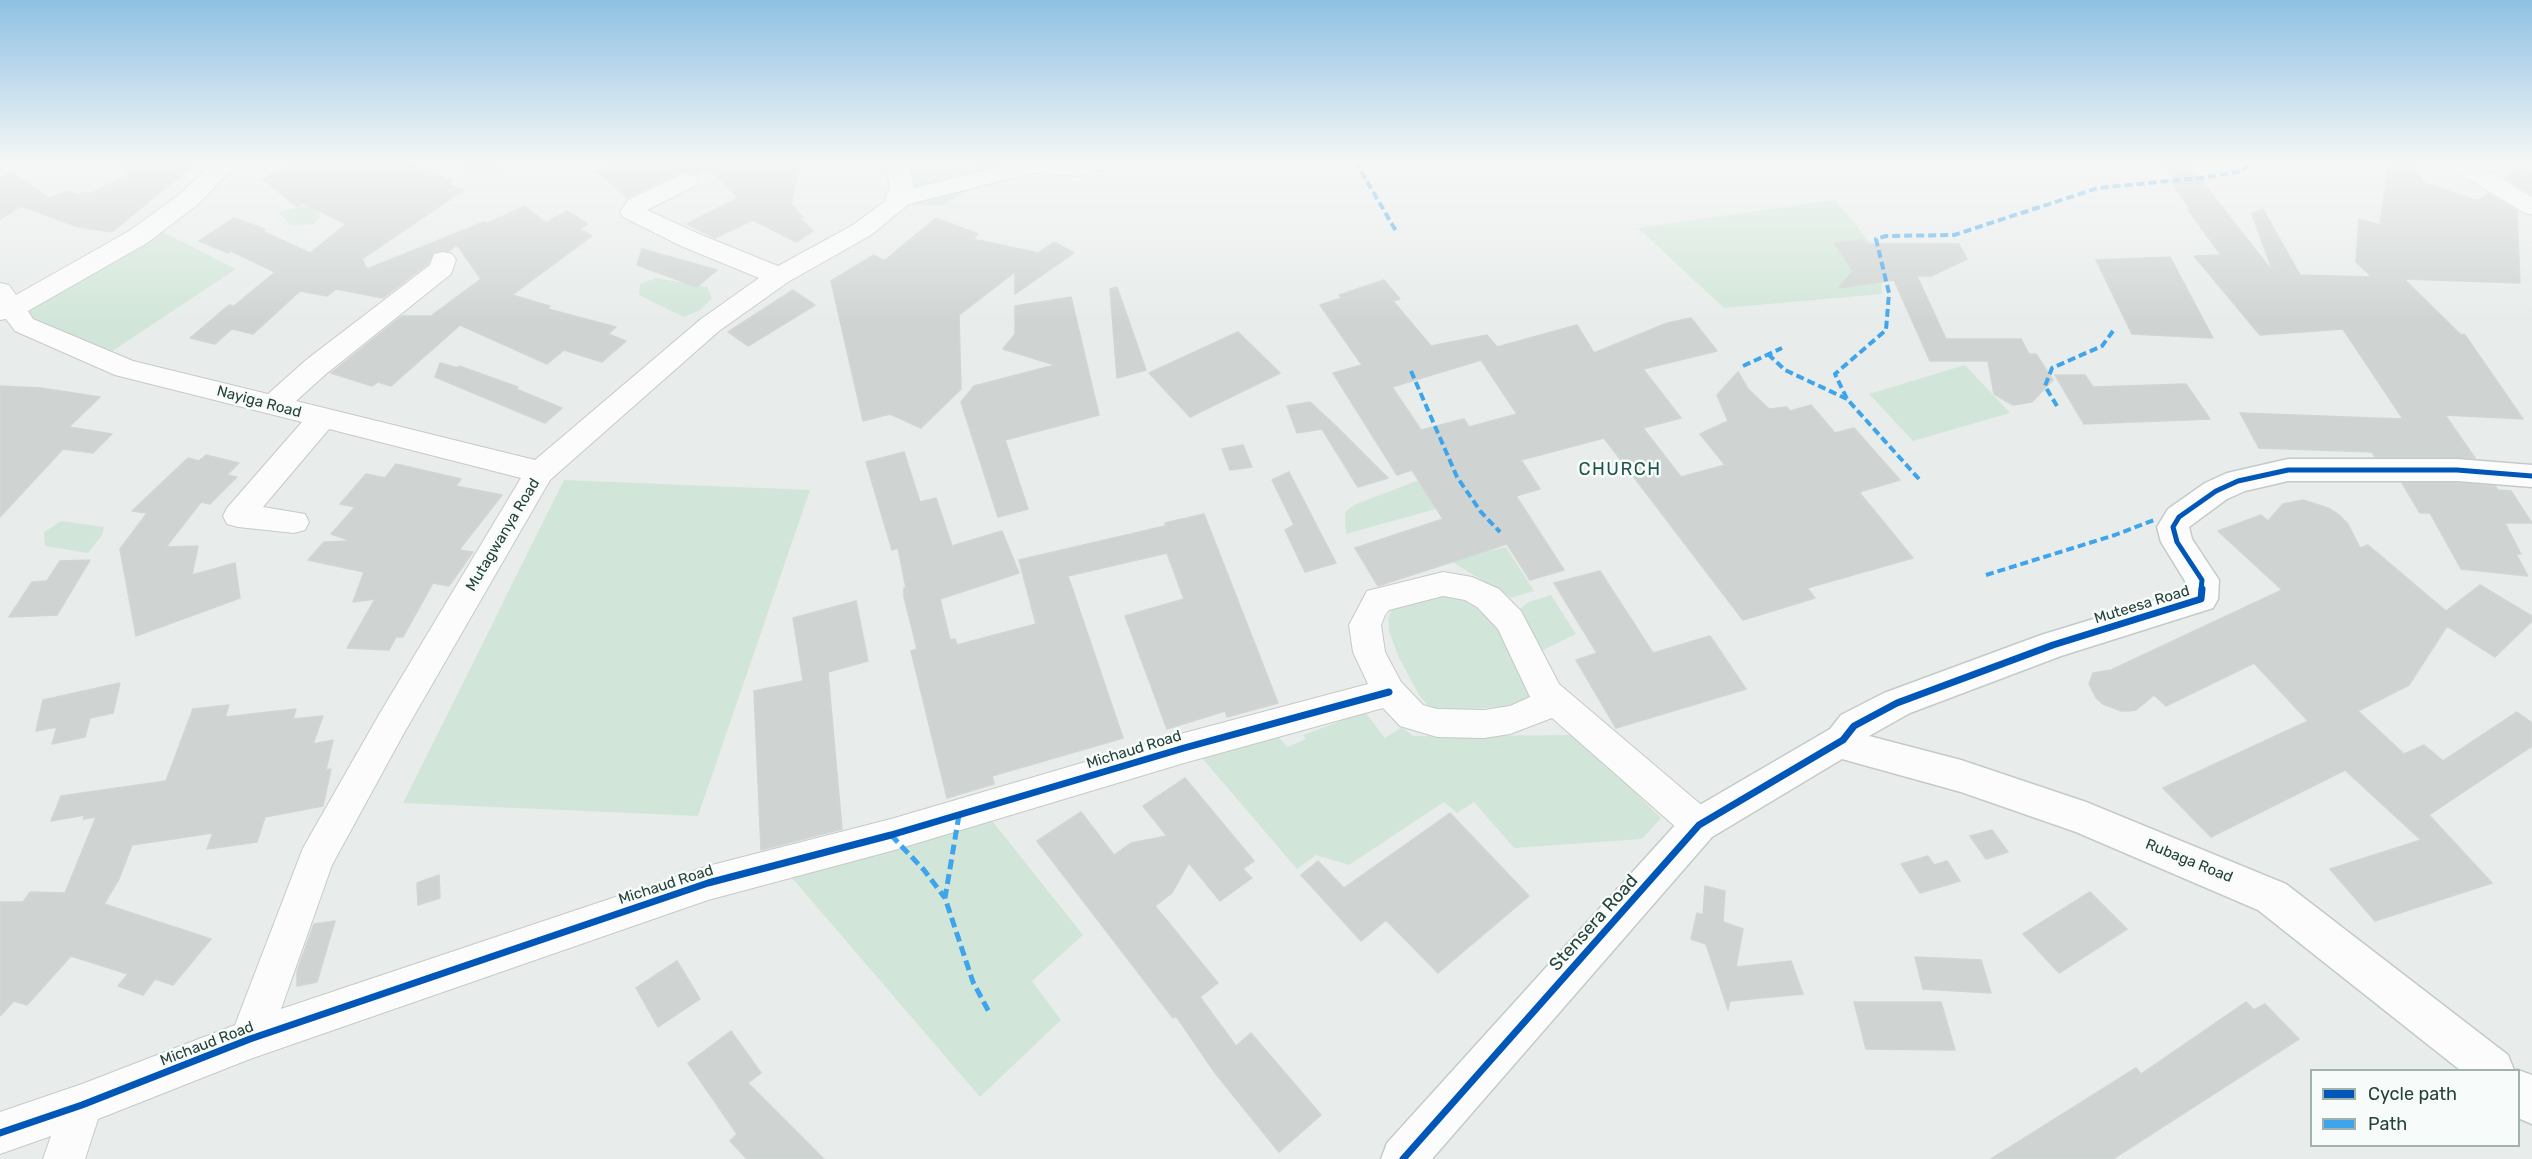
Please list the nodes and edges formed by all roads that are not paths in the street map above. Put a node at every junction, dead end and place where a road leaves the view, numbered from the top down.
1 (169, 215) edge
2 (638, 215) edge
3 (880, 215) edge
4 (443, 260) dead end
5 (779, 276) junction
6 (4, 304) edge
7 (273, 406) junction
8 (322, 418) junction
9 (540, 472) junction
10 (2532, 476) edge
11 (294, 522) dead end
12 (1389, 692) junction
13 (1547, 694) junction
14 (1838, 742) junction
15 (1699, 825) junction
16 (250, 1039) junction
17 (2490, 1069) edge
18 (2520, 1093) edge
19 (2532, 1102) edge
20 (82, 1105) junction
21 (0, 1133) edge
22 (64, 1159) edge
23 (1403, 1159) edge

1 - 6 street
2 - 5 street
3 - 5 street, Mutagwanya Road
4 - 7 street
5 - 9 street, Mutagwanya Road
6 - 7 street, Nayiga Road
7 - 8 street, Nayiga Road
8 - 9 street, Nayiga Road
8 - 11 street
9 - 16 street, Mutagwanya Road
10 - 14 street, Muteesa Road
12 - 13 street
12 - 13 street
12 - 16 street, Michaud Road
13 - 15 street
14 - 15 street, Stensera Road
14 - 17 street, Rubaga Road
15 - 23 street, Stensera Road
16 - 20 street, Michaud Road
18 - 19 street
20 - 21 street, Michaud Road
20 - 22 street

